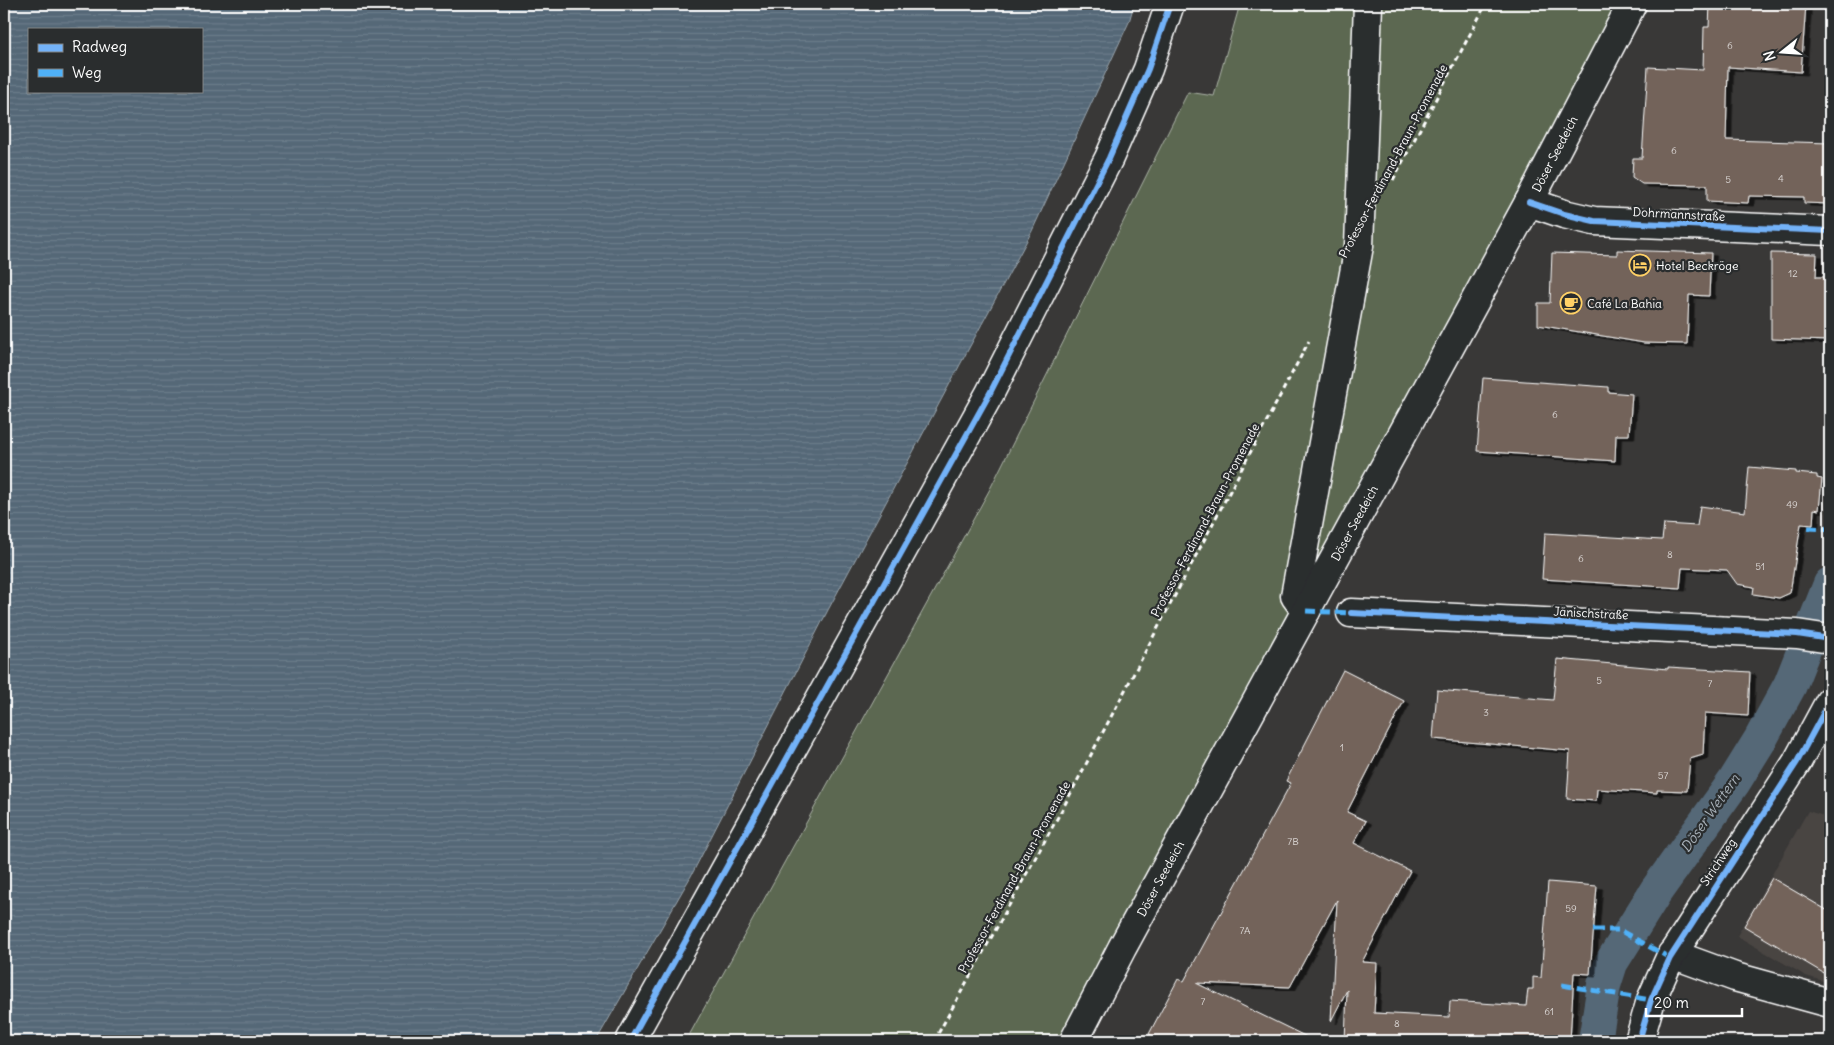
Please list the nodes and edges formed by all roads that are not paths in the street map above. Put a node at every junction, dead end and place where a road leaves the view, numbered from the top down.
1 (1170, 4) edge
2 (1368, 4) edge
3 (1632, 4) edge
4 (1529, 202) junction
5 (1830, 231) edge
6 (1306, 611) junction
7 (1351, 613) dead end
8 (1816, 637) edge
9 (1830, 702) edge
10 (1672, 954) junction
11 (1830, 1003) edge
12 (630, 1041) edge
13 (1074, 1041) edge
14 (1639, 1041) edge

1 - 12 street
2 - 6 street
3 - 4 street, Döser Seedeich
4 - 5 street, Dohrmannstraße
4 - 6 street, Döser Seedeich
6 - 13 street, Döser Seedeich
7 - 8 street, Jänischstraße
9 - 10 street, Strichweg
10 - 11 street
10 - 14 street, Strichweg

